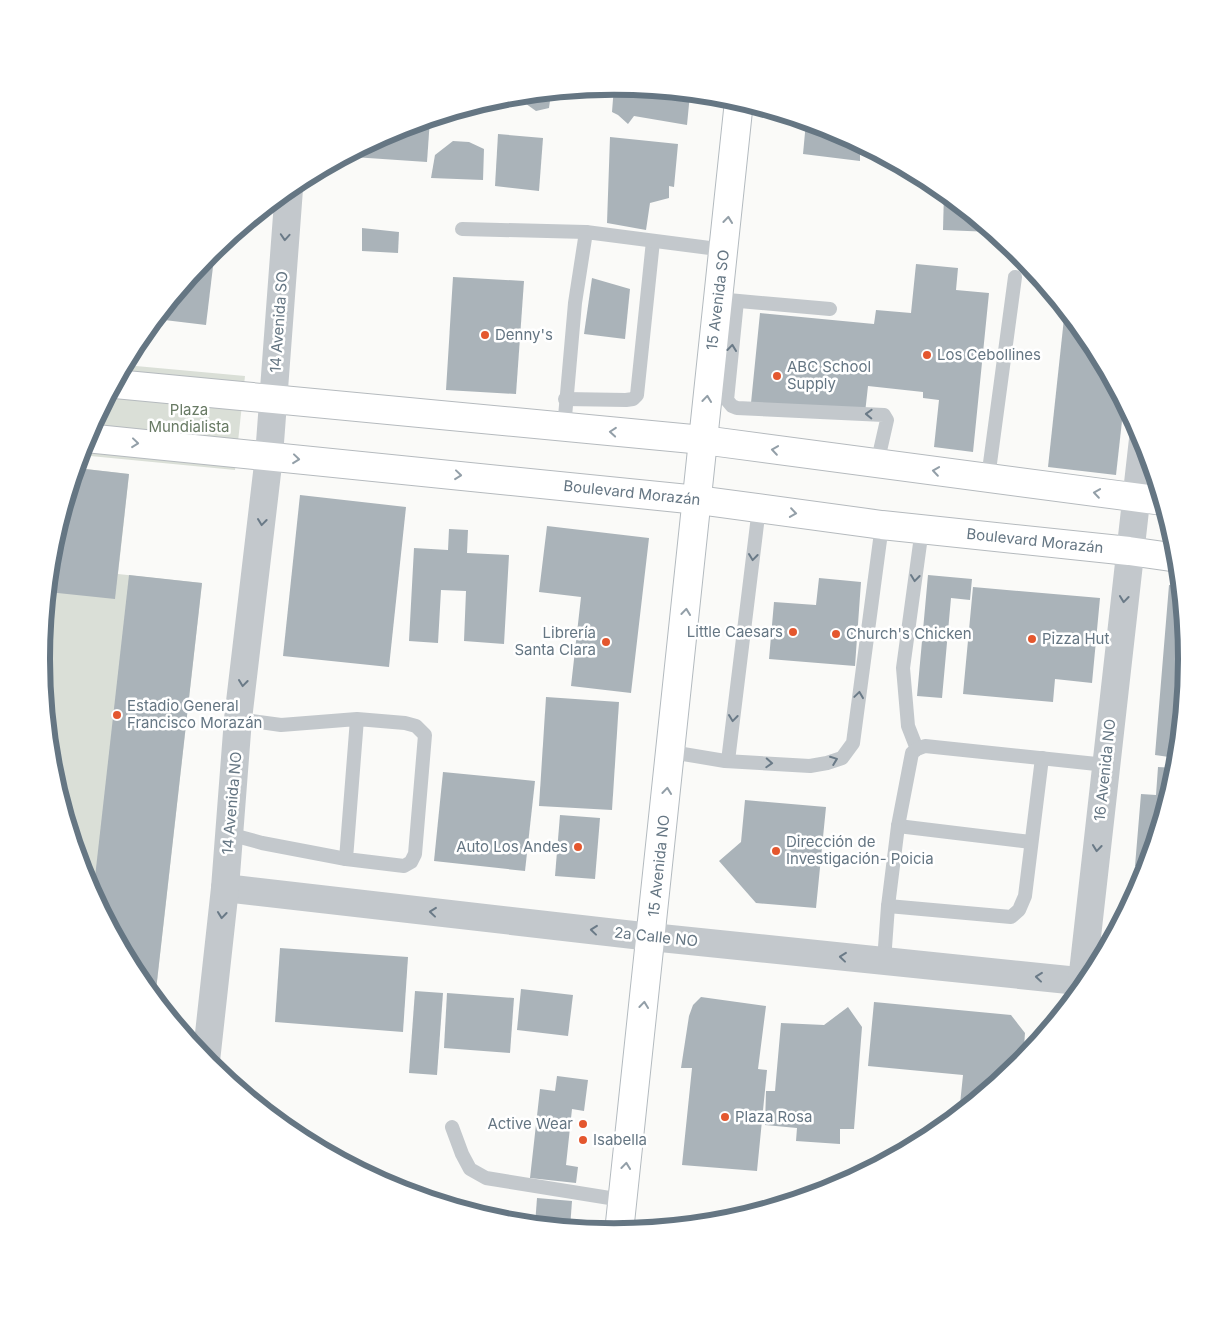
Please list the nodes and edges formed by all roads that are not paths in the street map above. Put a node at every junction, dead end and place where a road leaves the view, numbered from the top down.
1 (739, 109) edge
2 (288, 199) edge
3 (462, 229) dead end
4 (586, 232) junction
5 (653, 241) junction
6 (725, 250) junction
7 (1015, 277) dead end
8 (727, 300) junction
9 (830, 308) dead end
10 (122, 385) edge
11 (273, 398) junction
12 (566, 398) junction
13 (564, 428) junction
14 (95, 439) edge
15 (703, 440) junction
16 (269, 456) junction
17 (1141, 456) edge
18 (877, 464) junction
19 (988, 478) junction
20 (1136, 498) junction
21 (698, 500) junction
22 (1156, 500) edge
23 (759, 508) junction
24 (882, 526) junction
25 (922, 529) junction
26 (1130, 551) junction
27 (1169, 557) edge
28 (238, 719) junction
29 (357, 719) junction
30 (917, 749) junction
31 (671, 752) junction
32 (1042, 758) junction
33 (728, 761) junction
34 (1106, 765) junction
35 (898, 826) junction
36 (229, 834) junction
37 (1031, 842) junction
38 (346, 859) junction
39 (225, 888) junction
40 (888, 906) junction
41 (651, 937) junction
42 (884, 961) junction
43 (1085, 971) edge
44 (1076, 984) edge
45 (207, 1051) edge
46 (452, 1127) dead end
47 (622, 1200) junction
48 (620, 1224) edge

6 -> 1 main road, 15 Avenida SO
2 -> 11 street, 14 Avenida SO
3 - 4 lane
4 - 5 lane
4 - 12 lane
5 - 6 lane
5 - 12 lane
6 - 8 main road, 15 Avenida SO
7 - 19 lane
8 - 9 lane
15 -> 8 main road, 15 Avenida SO
18 -> 8 lane
10 - 11 main road
11 - 13 main road
11 - 16 street, 14 Avenida SO
12 - 13 lane
15 -> 13 main road
14 -> 16 main road, Boulevard Morazán
18 -> 15 main road
15 - 21 main road, 15 Avenida SO
16 -> 21 main road, Boulevard Morazán
16 -> 28 street, 14 Avenida NO
17 - 20 street, 16 Avenida NO
19 -> 18 main road
20 -> 19 main road
20 - 22 main road
20 - 26 street, 16 Avenida NO
21 - 23 main road, Boulevard Morazán
31 -> 21 main road, 15 Avenida NO
23 -> 24 main road, Boulevard Morazán
23 -> 33 lane
24 - 25 main road, Boulevard Morazán
33 -> 24 lane
25 - 26 main road, Boulevard Morazán
25 -> 30 lane
26 - 27 main road, Boulevard Morazán
26 -> 34 street, 16 Avenida NO
28 - 29 lane
28 - 36 street, 14 Avenida NO
29 - 38 lane
29 - 38 lane
30 - 32 lane
30 - 35 lane
31 - 33 lane
41 -> 31 main road, 15 Avenida NO
32 - 34 lane
32 - 37 lane
34 -> 43 street, 16 Avenida NO
35 - 37 lane
35 - 40 lane
36 - 38 lane
36 - 39 street, 14 Avenida NO
37 - 40 lane
41 -> 39 street, 2a Calle NO
39 -> 45 street, 14 Avenida NO
40 - 42 lane
42 -> 41 street, 2a Calle NO
47 -> 41 main road, 15 Avenida NO
44 -> 42 street, 2a Calle NO
46 - 47 lane
47 - 48 main road, 15 Avenida NO

